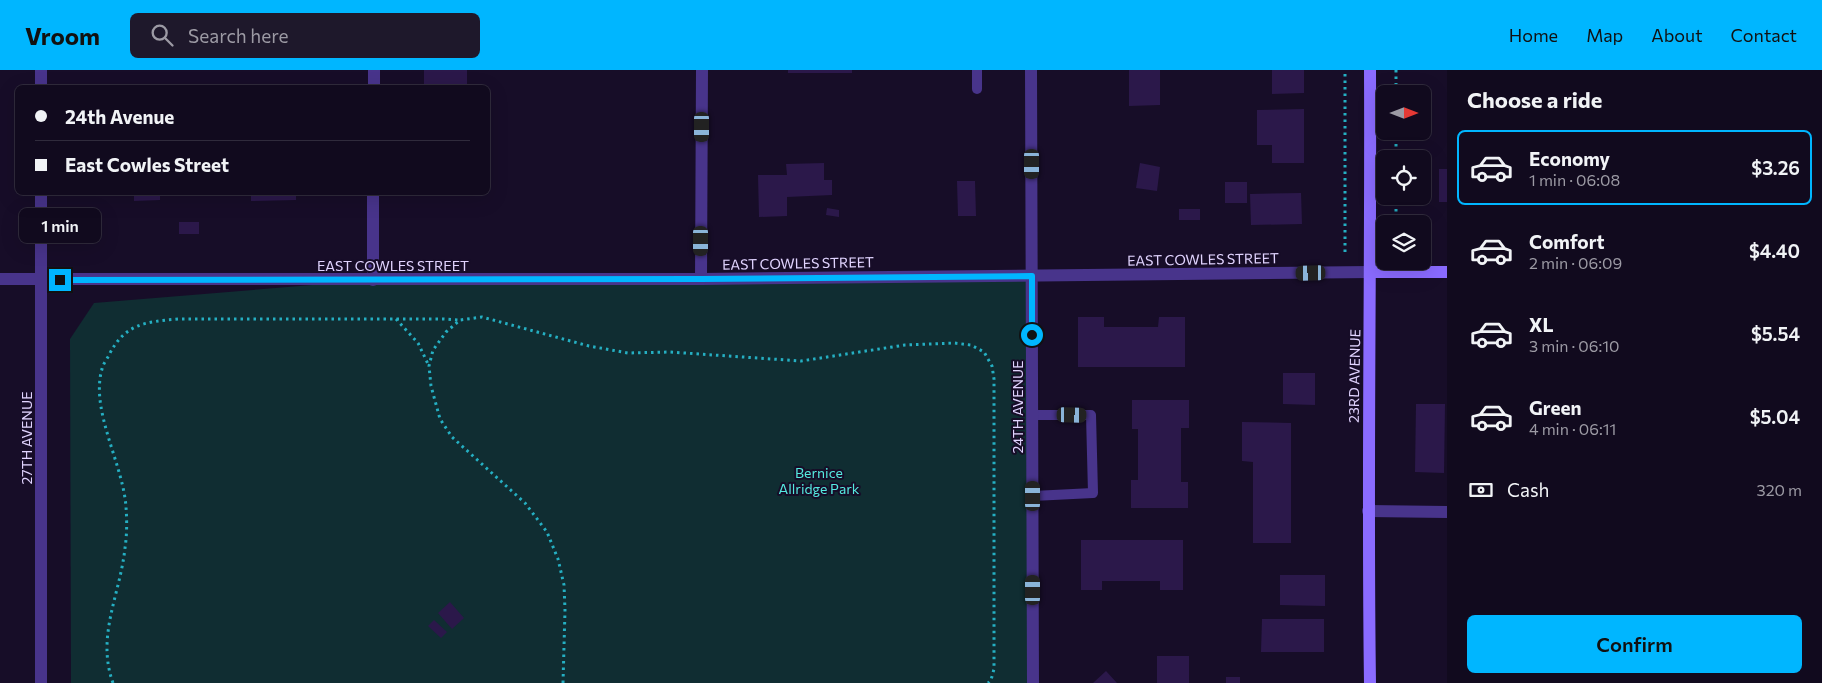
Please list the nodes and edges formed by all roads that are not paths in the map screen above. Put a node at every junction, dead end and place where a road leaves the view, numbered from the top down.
1 (41, 70) edge
2 (374, 70) edge
3 (702, 70) edge
4 (977, 70) edge
5 (1031, 70) edge
6 (1370, 70) edge
7 (41, 85) edge
8 (374, 85) edge
9 (977, 89) dead end
10 (41, 195) edge
11 (373, 195) edge
12 (1371, 272) junction
13 (1447, 272) edge
14 (1032, 276) junction
15 (0, 279) edge
16 (701, 279) junction
17 (41, 280) junction
18 (373, 280) junction
19 (1032, 414) junction
20 (1033, 496) junction
21 (1368, 511) junction
22 (1447, 512) edge
23 (42, 683) edge
24 (1033, 683) edge
25 (1370, 683) edge

1 - 7 street
2 - 8 street
3 - 16 street
4 - 9 lane
5 - 14 street, 24TH AVENUE
6 - 12 street, 23RD AVENUE
10 - 17 street, 27TH AVENUE
11 - 18 street
12 - 13 street, EAST COWLES STREET
12 - 14 street, EAST COWLES STREET
12 - 21 street, 23RD AVENUE
14 - 16 street, EAST COWLES STREET
14 - 19 street, 24TH AVENUE
15 - 17 street, EAST COWLES STREET
16 - 18 street, EAST COWLES STREET
17 - 18 street, EAST COWLES STREET
17 - 23 street, 27TH AVENUE
19 - 20 street, 24TH AVENUE
19 - 20 lane
20 - 24 street, 24TH AVENUE
21 - 22 street
21 - 25 street, 23RD AVENUE

